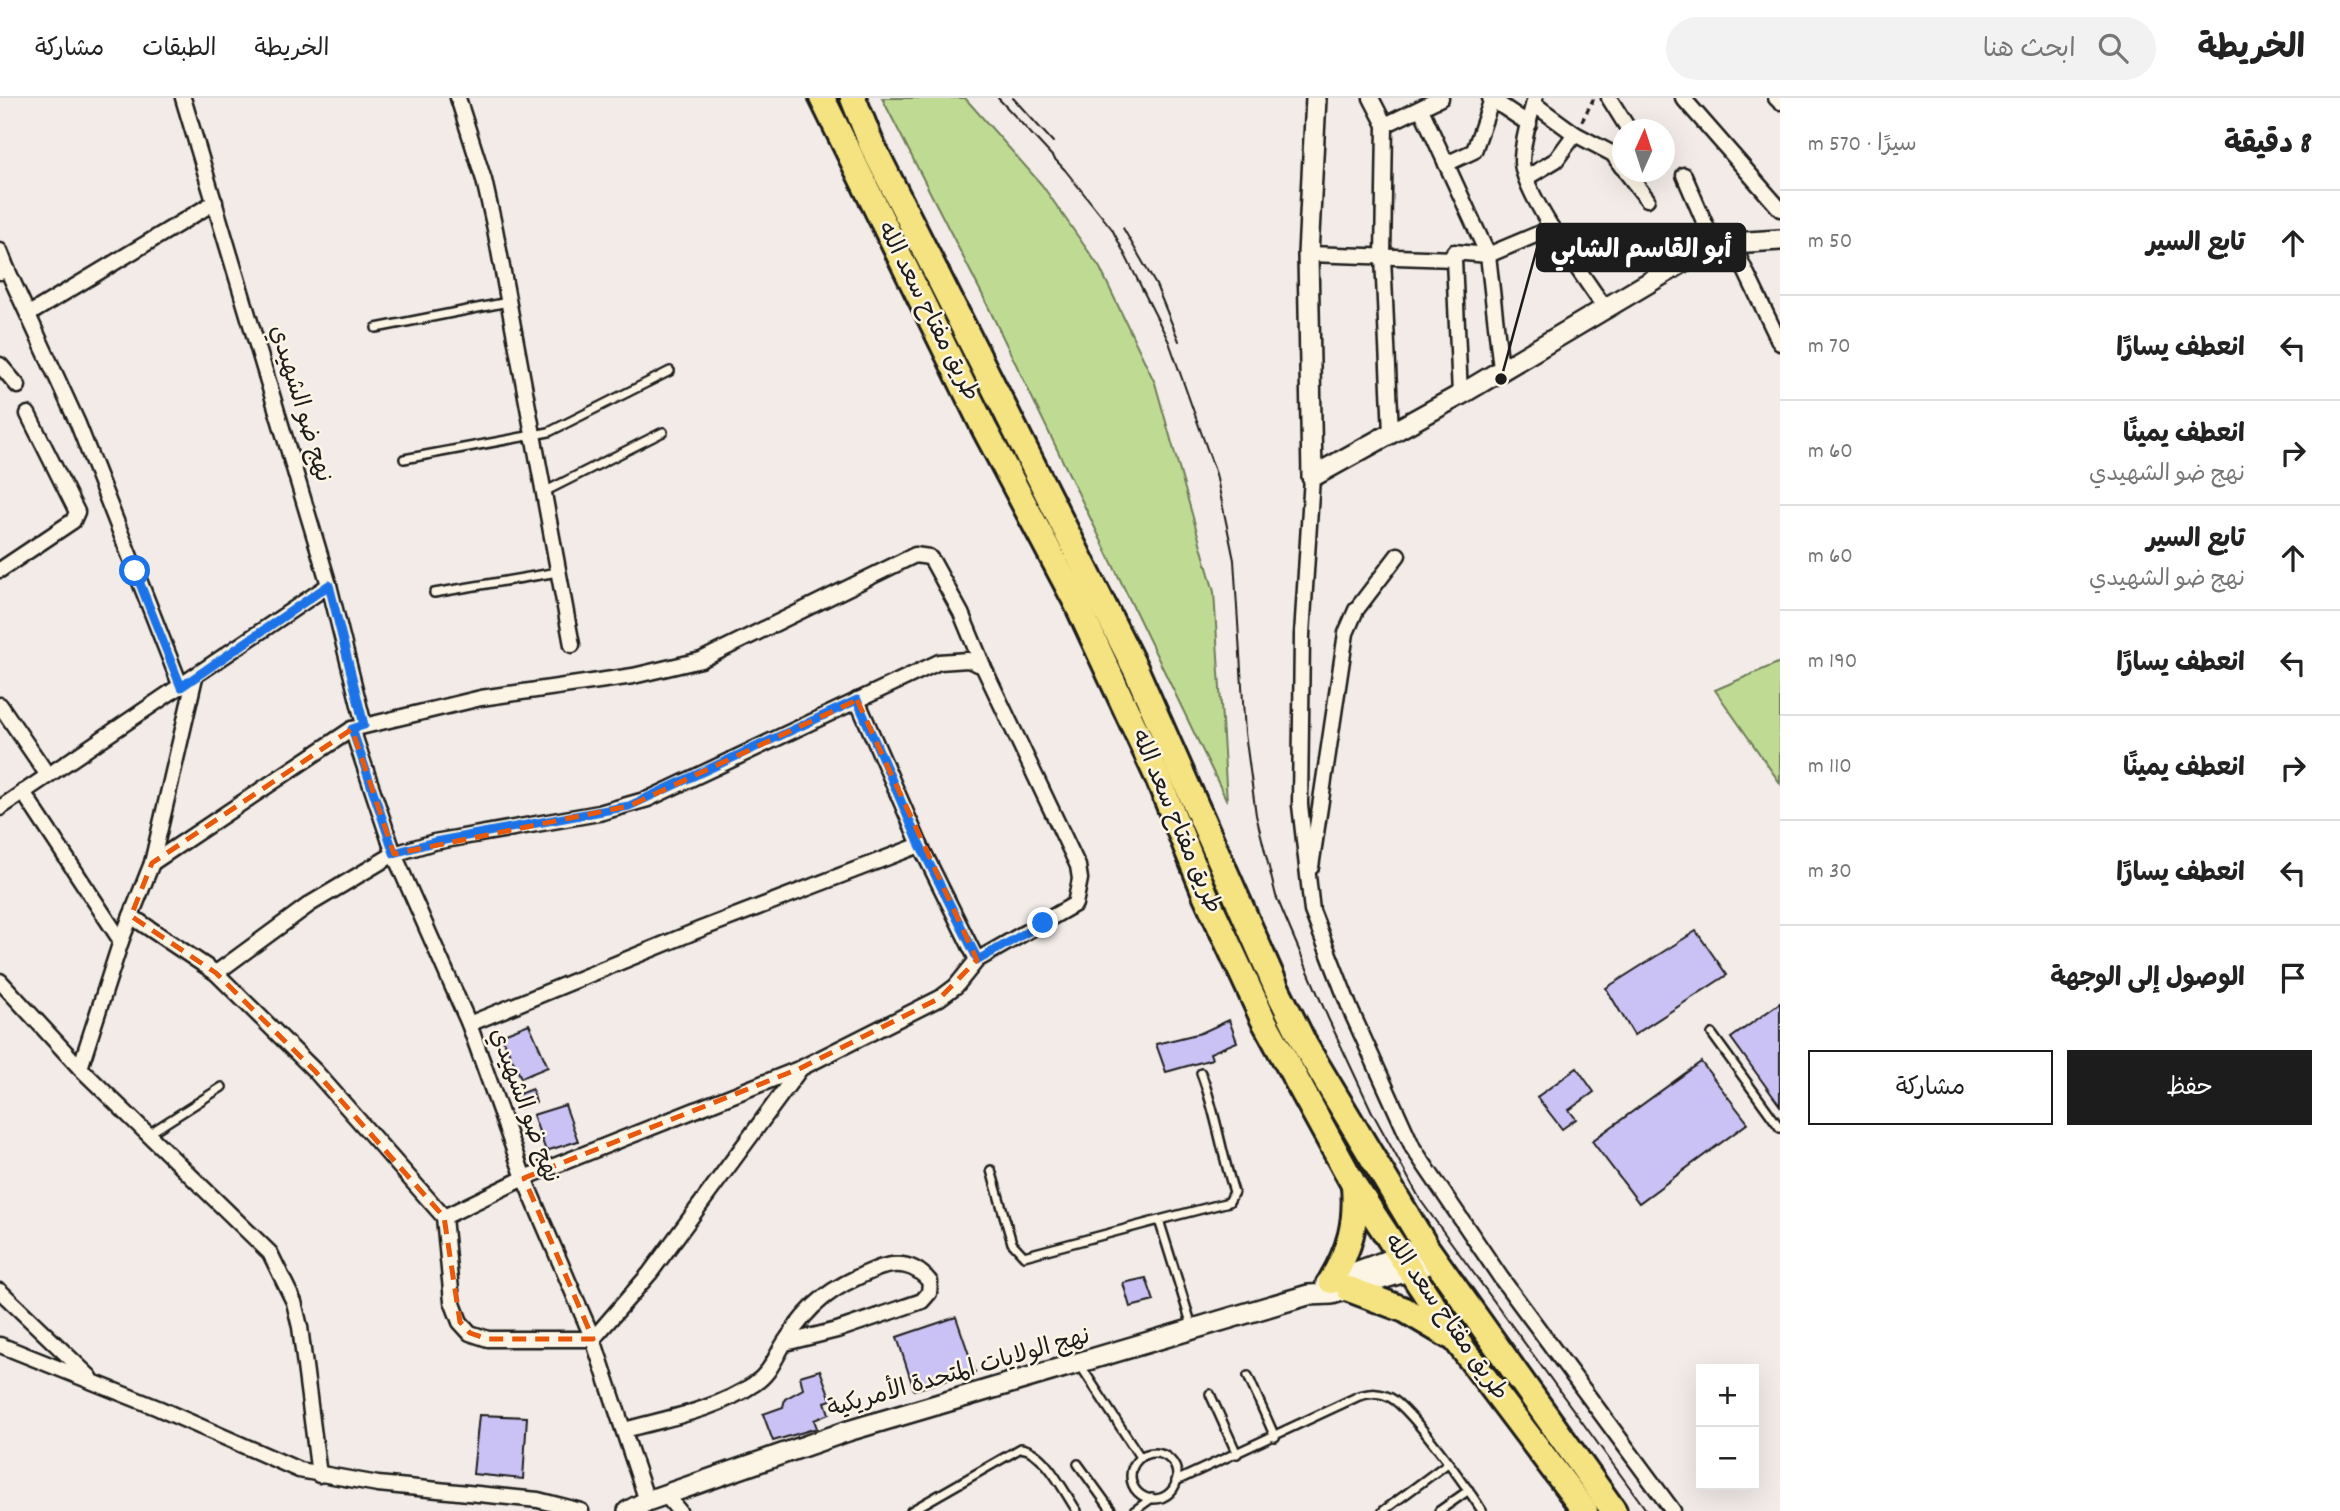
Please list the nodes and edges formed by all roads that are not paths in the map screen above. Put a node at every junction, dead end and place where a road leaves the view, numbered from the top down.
1 (183, 98) edge
2 (458, 98) edge
3 (822, 98) edge
4 (853, 98) edge
5 (1316, 98) edge
6 (1371, 98) edge
7 (1441, 98) edge
8 (1609, 98) edge
9 (1683, 98) edge
10 (1776, 98) edge
11 (1491, 99) edge
12 (1534, 101) edge
13 (1780, 102) edge
14 (1421, 109) junction
15 (1622, 119) edge
16 (1529, 124) junction
17 (1385, 125) junction
18 (1575, 134) junction
19 (1612, 153) edge
20 (1446, 164) junction
21 (1684, 175) dead end
22 (1526, 178) junction
23 (1634, 182) edge
24 (1647, 199) dead end
25 (215, 202) junction
26 (1780, 209) edge
27 (1552, 228) junction
28 (1780, 240) edge
29 (1723, 245) junction
30 (0, 251) edge
31 (1308, 254) junction
32 (1488, 255) junction
33 (1383, 257) junction
34 (1454, 259) junction
35 (3, 271) edge
36 (509, 302) junction
37 (1605, 308) junction
38 (29, 314) junction
39 (376, 328) dead end
40 (1780, 343) edge
41 (0, 365) edge
42 (1501, 369) junction
43 (670, 371) dead end
44 (18, 386) dead end
45 (1460, 395) junction
46 (28, 414) dead end
47 (663, 432) dead end
48 (1391, 433) junction
49 (533, 435) junction
50 (404, 459) dead end
51 (1312, 477) junction
52 (544, 492) junction
53 (1398, 555) dead end
54 (0, 570) edge
55 (558, 572) junction
56 (329, 585) junction
57 (433, 593) dead end
58 (572, 645) dead end
59 (983, 666) junction
60 (195, 677) junction
61 (181, 687) junction
62 (857, 700) junction
63 (0, 705) edge
64 (358, 727) junction
65 (47, 774) junction
66 (23, 792) junction
67 (0, 808) edge
68 (920, 845) junction
69 (394, 853) junction
70 (152, 863) junction
71 (1308, 885) junction
72 (131, 916) junction
73 (121, 941) junction
74 (978, 960) junction
75 (216, 972) junction
76 (0, 981) edge
77 (470, 1024) junction
78 (1712, 1034) dead end
79 (80, 1068) junction
80 (801, 1068) junction
81 (1201, 1073) dead end
82 (222, 1087) dead end
83 (1780, 1128) edge
84 (150, 1133) junction
85 (991, 1170) dead end
86 (524, 1178) junction
87 (1354, 1185) junction
88 (444, 1217) junction
89 (1159, 1220) junction
90 (1432, 1255) junction
91 (1406, 1263) junction
92 (1340, 1285) junction
93 (1, 1294) edge
94 (1193, 1330) junction
95 (593, 1339) junction
96 (1456, 1340) junction
97 (785, 1343) junction
98 (0, 1345) edge
99 (1080, 1364) junction
100 (1248, 1376) dead end
101 (96, 1383) junction
102 (1210, 1394) dead end
103 (624, 1430) junction
104 (1275, 1437) junction
105 (1237, 1454) junction
106 (1140, 1457) junction
107 (1448, 1463) junction
108 (1077, 1464) dead end
109 (319, 1475) junction
110 (1176, 1481) junction
111 (1469, 1490) junction
112 (656, 1498) junction
113 (1152, 1498) junction
114 (581, 1511) edge
115 (628, 1511) edge
116 (679, 1511) edge
117 (911, 1511) edge
118 (1077, 1511) edge
119 (1112, 1511) edge
120 (1134, 1511) edge
121 (1383, 1511) edge
122 (1439, 1511) edge
123 (1482, 1511) edge
124 (1585, 1511) edge
125 (1614, 1511) edge
126 (1673, 1511) edge

1 - 25 street, نهج ضو الشهيدي
2 - 36 street
3 - 87 highway, طريق مفتاح سعد الله
4 - 90 highway, طريق مفتاح سعد الله
5 - 31 street
6 - 17 street
7 - 14 street
8 - 15 street
9 - 26 street
10 - 13 street
11 - 16 street
11 - 20 street
12 - 16 street
12 - 18 street
14 - 17 street
14 - 20 street
16 - 22 street
17 - 33 street
18 - 19 street
18 - 22 street
20 - 32 street
21 - 29 street
22 - 27 street
23 - 24 street
25 - 38 street
25 - 56 street, نهج ضو الشهيدي
27 - 32 street
27 - 37 street
28 - 29 street
29 - 37 street
29 - 40 street
30 - 35 street
31 - 33 street
31 - 51 street
32 - 34 street
32 - 42 street
33 - 34 street
33 - 48 street
34 - 45 street
35 - 38 street
36 - 39 lane
36 - 49 street
37 - 42 street
38 - 61 street
41 - 44 street
42 - 45 street
43 - 49 lane
45 - 48 street
46 - 54 street
47 - 52 lane
48 - 51 street
49 - 50 lane
49 - 52 street
51 - 71 street
52 - 55 street
53 - 71 street
55 - 57 lane
55 - 58 street
56 - 60 street
56 - 64 street, نهج ضو الشهيدي
59 - 62 street
59 - 64 street
59 - 74 street
60 - 61 street
60 - 70 street
61 - 65 street
62 - 68 street
62 - 69 street
63 - 65 street
64 - 69 street, نهج ضو الشهيدي
64 - 70 street
65 - 66 street
66 - 67 street
66 - 73 street
68 - 74 street
68 - 77 street
69 - 75 street
69 - 77 street, نهج ضو الشهيدي
70 - 72 street
71 - 126 street
72 - 73 street
72 - 75 street
73 - 79 street
74 - 80 street
75 - 88 street
76 - 79 street
77 - 86 street, نهج ضو الشهيدي
78 - 83 lane
79 - 84 street
80 - 86 street
80 - 95 street
81 - 89 lane
82 - 84 lane
84 - 109 street
85 - 89 lane
86 - 88 street
86 - 95 street, نهج ضو الشهيدي
87 - 91 highway, طريق مفتاح سعد الله
87 - 92 highway
88 - 95 street
89 - 94 lane
90 - 91 street, نهج الولايات المتحدة الأمريكية
90 - 125 highway, طريق مفتاح سعد الله
91 - 92 street, نهج الولايات المتحدة الأمريكية
91 - 96 highway, طريق مفتاح سعد الله
92 - 94 street, نهج الولايات المتحدة الأمريكية
92 - 96 highway
93 - 101 street
94 - 99 street, نهج الولايات المتحدة الأمريكية
95 - 103 street, نهج ضو الشهيدي
96 - 124 highway, طريق مفتاح سعد الله
97 - 97 street
97 - 103 street
98 - 101 street
99 - 106 lane
99 - 112 street, نهج الولايات المتحدة الأمريكية
100 - 104 lane
101 - 109 street
102 - 105 lane
103 - 112 street, نهج ضو الشهيدي
104 - 105 lane
104 - 107 lane
105 - 110 lane
106 - 110 lane
106 - 113 lane
107 - 111 lane
107 - 121 lane
108 - 119 lane
109 - 114 street
110 - 113 lane
111 - 122 lane
111 - 123 lane
112 - 115 street, نهج الولايات المتحدة الأمريكية
112 - 116 street, نهج ضو الشهيدي
113 - 120 lane
117 - 118 lane

